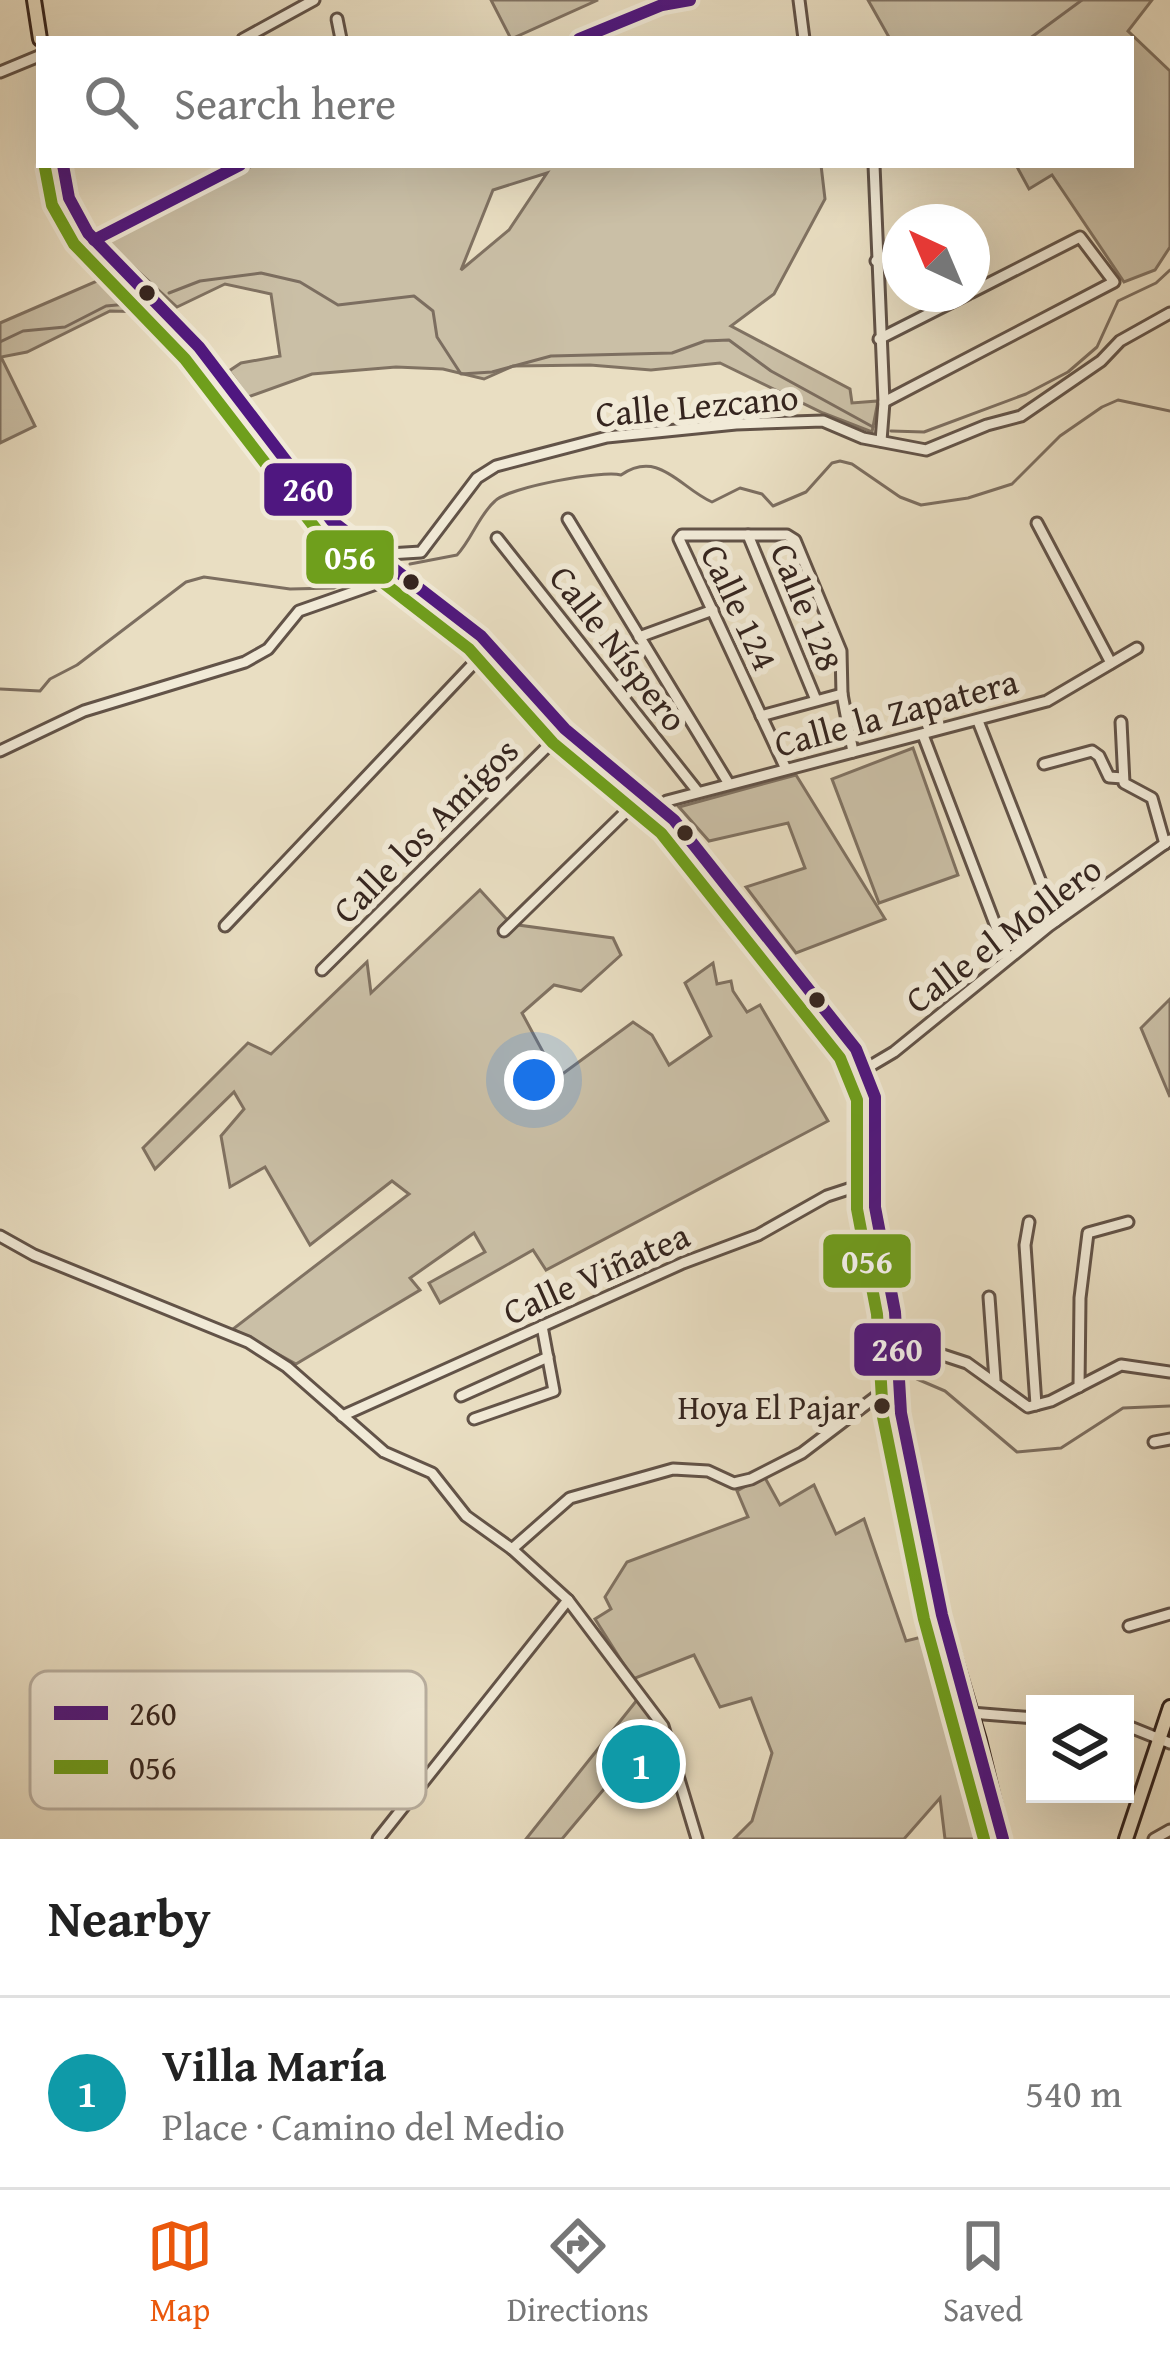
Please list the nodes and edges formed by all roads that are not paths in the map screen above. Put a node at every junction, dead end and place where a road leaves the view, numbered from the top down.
1 (34, 0) edge
2 (314, 0) edge
3 (691, 0) edge
4 (799, 0) edge
5 (338, 20) dead end
6 (610, 26) junction
7 (40, 36) edge
8 (248, 36) edge
9 (340, 36) edge
10 (586, 36) edge
11 (611, 36) edge
12 (804, 36) edge
13 (36, 57) edge
14 (0, 72) edge
15 (64, 168) edge
16 (234, 168) edge
17 (874, 168) edge
18 (94, 240) junction
19 (882, 258) edge
20 (876, 261) junction
21 (990, 283) edge
22 (932, 312) edge
23 (1170, 313) edge
24 (879, 339) junction
25 (884, 402) junction
26 (881, 441) junction
27 (568, 519) dead end
28 (1037, 523) dead end
29 (748, 535) junction
30 (497, 538) dead end
31 (372, 555) junction
32 (399, 576) junction
33 (712, 610) junction
34 (638, 637) junction
35 (491, 645) junction
36 (1137, 648) dead end
37 (1111, 663) junction
38 (842, 694) junction
39 (816, 700) junction
40 (761, 716) junction
41 (978, 721) junction
42 (1121, 722) dead end
43 (565, 729) junction
44 (922, 735) junction
45 (0, 751) edge
46 (853, 752) junction
47 (1044, 764) dead end
48 (786, 769) junction
49 (1123, 778) junction
50 (729, 784) junction
51 (698, 792) junction
52 (643, 794) junction
53 (660, 807) junction
54 (1167, 842) edge
55 (1056, 921) junction
56 (225, 926) dead end
57 (504, 932) dead end
58 (1008, 958) junction
59 (322, 970) dead end
60 (866, 1068) junction
61 (873, 1181) junction
62 (1029, 1222) dead end
63 (1128, 1222) dead end
64 (0, 1236) edge
65 (988, 1298) dead end
66 (542, 1326) junction
67 (897, 1340) junction
68 (548, 1357) junction
69 (1170, 1372) edge
70 (898, 1380) junction
71 (995, 1380) junction
72 (1079, 1387) junction
73 (461, 1396) dead end
74 (1036, 1405) junction
75 (341, 1416) junction
76 (474, 1420) dead end
77 (1170, 1439) edge
78 (1154, 1442) dead end
79 (512, 1550) junction
80 (568, 1600) junction
81 (1170, 1614) edge
82 (1129, 1627) dead end
83 (1170, 1707) edge
84 (971, 1713) junction
85 (1026, 1717) edge
86 (1134, 1729) edge
87 (1165, 1741) edge
88 (426, 1780) edge
89 (403, 1809) edge
90 (1170, 1831) edge
91 (379, 1839) edge
92 (697, 1839) edge
93 (1003, 1839) edge
94 (1126, 1839) edge
95 (1154, 1839) edge

1 - 7 main road
2 - 8 street
3 - 6 street
4 - 12 street
5 - 9 street
6 - 10 street
6 - 11 street
13 - 14 street
15 - 18 main road
16 - 18 street
17 - 20 street
18 - 31 main road
19 - 20 street
20 - 24 street
21 - 25 street
22 - 24 street
23 - 26 street, Calle Lezcano
24 - 25 street
25 - 26 street
26 - 31 street, Calle Lezcano
27 - 34 street
28 - 37 street
29 - 33 street, Calle 124
29 - 38 street
29 - 39 street, Calle 128
30 - 51 street, Calle Níspero
31 - 32 main road
32 - 35 main road
32 - 45 street
33 - 34 street
33 - 40 street, Calle 124
34 - 50 street
35 - 43 main road
35 - 56 street
36 - 37 street, Calle la Zapatera
37 - 41 street, Calle la Zapatera
38 - 39 street
38 - 46 street
39 - 40 street
40 - 48 street, Calle 124
41 - 44 street, Calle la Zapatera
41 - 55 street
42 - 49 street
43 - 52 main road
43 - 59 street, Calle los Amigos
44 - 46 street, Calle la Zapatera
44 - 58 street
46 - 48 street, Calle la Zapatera
47 - 49 street
48 - 50 street, Calle la Zapatera
49 - 54 street
50 - 51 street, Calle la Zapatera
51 - 53 street, Calle la Zapatera
52 - 53 main road
52 - 57 street
53 - 60 main road
54 - 55 street, Calle el Mollero
55 - 58 street, Calle el Mollero
58 - 60 street, Calle el Mollero
60 - 61 main road
61 - 66 street, Calle Viñatea
61 - 67 main road
62 - 74 street
63 - 72 street
64 - 75 street
65 - 71 street
66 - 68 street
66 - 75 street, Calle Viñatea
67 - 70 main road
67 - 71 street
68 - 73 street
68 - 76 street
69 - 72 street
70 - 79 street
70 - 84 main road
71 - 74 street
72 - 74 street
75 - 79 street
77 - 78 street
79 - 80 street
80 - 88 street
80 - 92 street
81 - 82 street
83 - 87 main road
84 - 85 street
84 - 93 main road
86 - 87 street
87 - 94 main road
89 - 91 street
90 - 95 street

